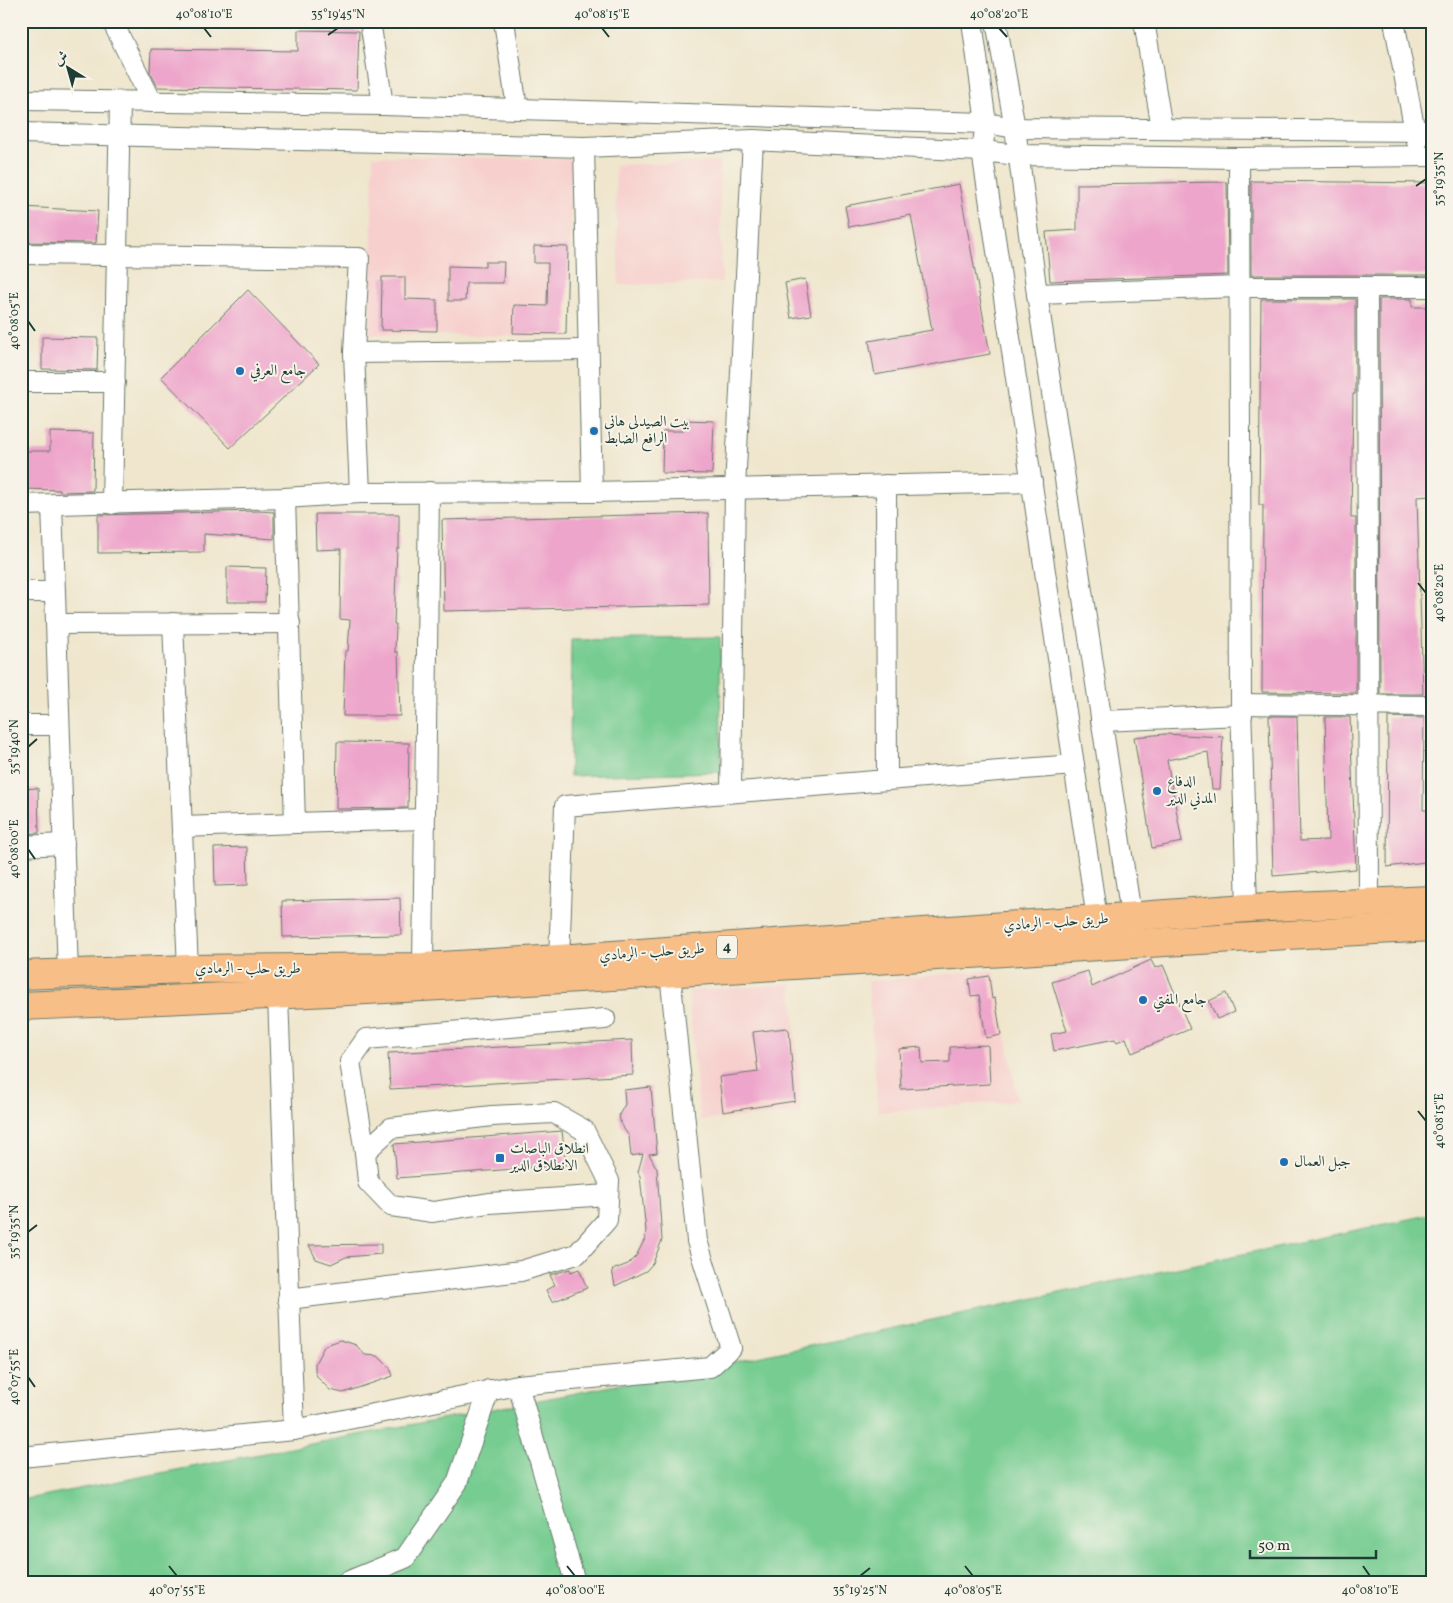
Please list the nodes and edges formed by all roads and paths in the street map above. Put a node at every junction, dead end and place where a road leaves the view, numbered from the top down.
1 (112, 21) edge
2 (370, 21) edge
3 (504, 21) edge
4 (972, 21) edge
5 (996, 21) edge
6 (1144, 21) edge
7 (1394, 21) edge
8 (21, 100) edge
9 (120, 102) junction
10 (152, 102) junction
11 (383, 105) junction
12 (517, 108) junction
13 (986, 123) junction
14 (1015, 128) junction
15 (1162, 128) junction
16 (1423, 131) edge
17 (21, 133) edge
18 (119, 134) junction
19 (753, 140) junction
20 (584, 147) junction
21 (982, 151) junction
22 (1018, 155) junction
23 (1426, 156) edge
24 (1238, 158) junction
25 (21, 254) edge
26 (117, 254) junction
27 (1238, 287) junction
28 (1367, 287) junction
29 (1432, 287) edge
30 (1037, 294) junction
31 (588, 350) junction
32 (354, 353) junction
33 (21, 382) edge
34 (115, 382) junction
35 (1032, 482) junction
36 (886, 485) junction
37 (735, 488) junction
38 (429, 492) junction
39 (592, 492) junction
40 (360, 493) junction
41 (285, 498) junction
42 (112, 504) junction
43 (21, 505) edge
44 (52, 506) junction
45 (21, 592) edge
46 (55, 592) junction
47 (174, 623) junction
48 (290, 623) junction
49 (56, 624) junction
50 (1370, 706) junction
51 (1432, 706) edge
52 (1241, 709) junction
53 (1101, 720) junction
54 (21, 725) edge
55 (59, 725) junction
56 (1074, 765) junction
57 (887, 779) junction
58 (731, 792) junction
59 (424, 819) junction
60 (295, 823) junction
61 (182, 827) junction
62 (64, 844) junction
63 (21, 846) edge
64 (1432, 900) edge
65 (1370, 902) junction
66 (1248, 908) junction
67 (1432, 927) edge
68 (1133, 930) junction
69 (1099, 932) junction
70 (559, 959) junction
71 (423, 968) junction
72 (188, 969) junction
73 (670, 973) junction
74 (68, 974) junction
75 (21, 975) edge
76 (278, 996) junction
77 (21, 1006) edge
78 (605, 1019) dead end
79 (365, 1152) junction
80 (608, 1195) junction
81 (288, 1299) junction
82 (518, 1385) junction
83 (489, 1390) junction
84 (294, 1430) junction
85 (21, 1457) edge
86 (347, 1582) edge
87 (575, 1582) edge

1 - 10 street
2 - 11 street
3 - 12 street
4 - 13 street
5 - 14 street
6 - 15 street
7 - 16 street
8 - 9 street
9 - 10 street
9 - 18 street
10 - 11 street
11 - 12 street
12 - 13 street
13 - 14 street
13 - 21 street
14 - 15 street
14 - 22 street
15 - 16 street
16 - 23 street
17 - 18 street
18 - 20 street
18 - 26 street
19 - 20 street
19 - 21 street
19 - 37 street
20 - 31 street
21 - 22 street
21 - 35 street
22 - 24 street
22 - 30 street
23 - 24 street
24 - 27 street
25 - 26 street
26 - 32 street
26 - 34 street
27 - 28 street
27 - 30 street
27 - 52 street
28 - 29 street
28 - 50 street
30 - 53 street
31 - 32 street
31 - 39 street
32 - 40 street
33 - 34 street
34 - 42 street
35 - 36 street
35 - 56 street
36 - 37 street
36 - 57 street
37 - 39 street
37 - 58 street
38 - 39 street
38 - 40 street
38 - 59 street
40 - 41 street
41 - 42 street
41 - 48 street
42 - 44 street
43 - 44 street
44 - 46 street
45 - 46 street
46 - 49 street
47 - 48 street
47 - 49 street
47 - 61 street
48 - 60 street
49 - 55 street
50 - 51 street
50 - 52 street
50 - 65 street
52 - 53 street
52 - 66 street
53 - 68 street
54 - 55 street
55 - 62 street
56 - 57 street
56 - 69 street
57 - 58 street
58 - 70 street
59 - 60 street
59 - 71 street
60 - 61 street
61 - 72 street
62 - 63 street
62 - 74 street
64 - 65 highway, طريق حلب - الرمادي / 4
65 - 66 highway, طريق حلب - الرمادي / 4
66 - 68 highway, طريق حلب - الرمادي / 4
67 - 68 highway, طريق حلب - الرمادي / 4
68 - 69 highway, طريق حلب - الرمادي / 4
69 - 70 highway, طريق حلب - الرمادي / 4
69 - 73 highway, طريق حلب - الرمادي / 4
70 - 71 highway, طريق حلب - الرمادي / 4
71 - 72 highway, طريق حلب - الرمادي / 4
72 - 74 highway, طريق حلب - الرمادي / 4
73 - 76 highway, طريق حلب - الرمادي / 4
73 - 82 street
74 - 75 highway, طريق حلب - الرمادي / 4
76 - 77 highway, طريق حلب - الرمادي / 4
76 - 81 street
78 - 79 street
79 - 80 street
79 - 80 street
80 - 81 street
81 - 84 street
82 - 83 street
82 - 87 street
83 - 84 street
83 - 86 street
84 - 85 street

